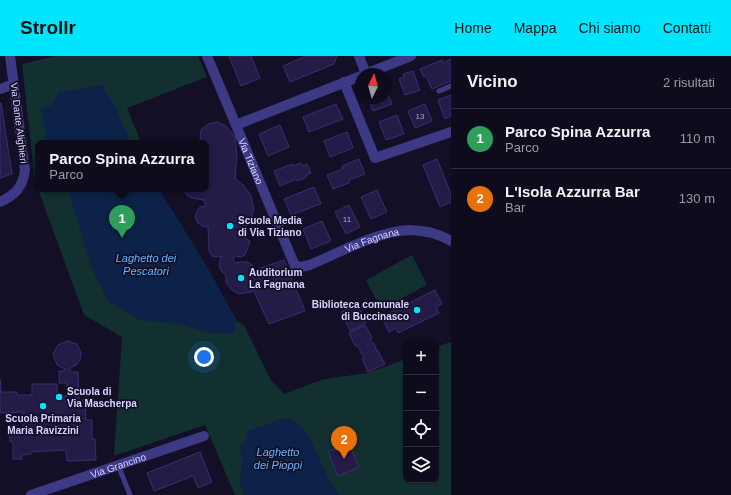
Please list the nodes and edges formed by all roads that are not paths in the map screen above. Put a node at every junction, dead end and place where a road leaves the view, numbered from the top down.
1 (10, 56) edge
2 (207, 56) edge
3 (359, 56) edge
4 (411, 56) edge
5 (364, 68) edge
6 (381, 68) edge
7 (355, 78) edge
8 (344, 82) junction
9 (14, 84) junction
10 (451, 86) edge
11 (0, 89) edge
12 (439, 91) dead end
13 (236, 125) junction
14 (450, 134) edge
15 (0, 202) edge
16 (451, 241) edge
17 (295, 266) joint
18 (204, 436) dead end
19 (118, 465) junction
20 (31, 495) edge
21 (130, 495) edge

1 - 9 street, Via Dante Alighieri
2 - 13 street, Via Tiziano
3 - 5 street
4 - 6 street
7 - 8 street
8 - 13 street
8 - 14 street
9 - 11 street
9 - 15 street, Via Dante Alighieri
10 - 12 lane
13 - 17 street, Via Tiziano
16 - 17 street, Via Fagnana
18 - 19 street, Via Grancino
19 - 20 street, Via Grancino
19 - 21 lane

